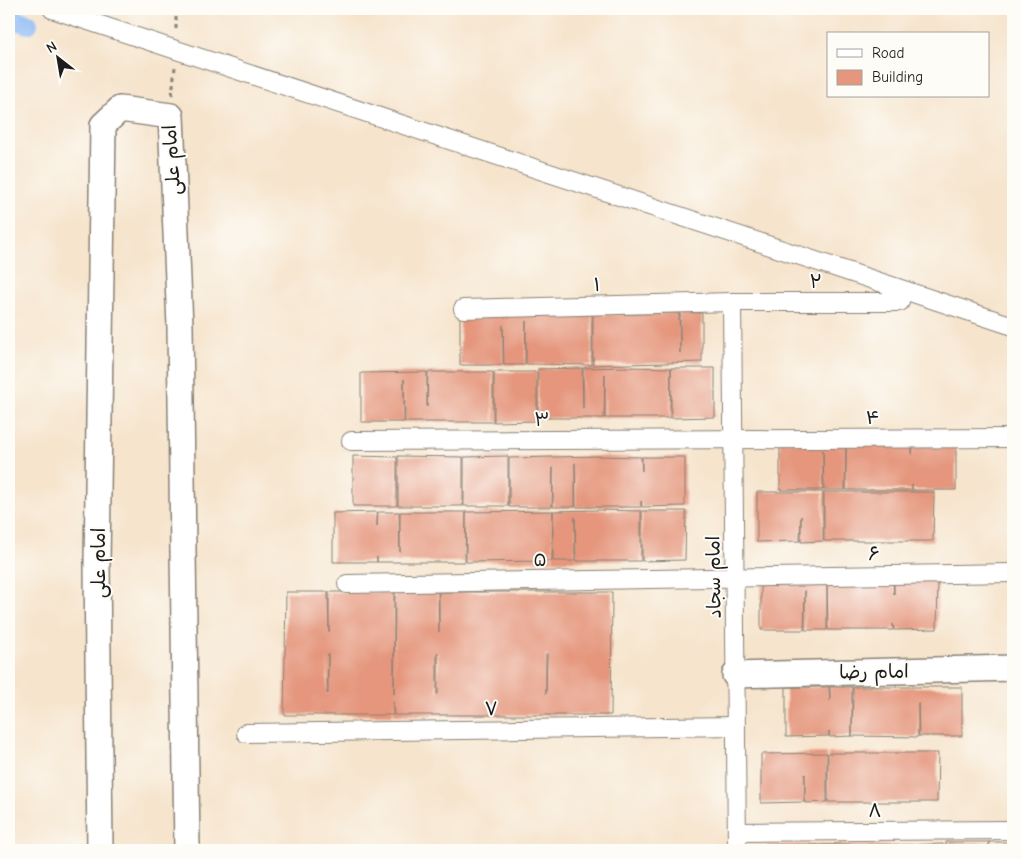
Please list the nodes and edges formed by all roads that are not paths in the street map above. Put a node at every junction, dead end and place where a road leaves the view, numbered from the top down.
1 (52, 9) edge
2 (732, 302) junction
3 (900, 302) dead end
4 (464, 309) dead end
5 (1013, 326) edge
6 (733, 438) junction
7 (1013, 438) edge
8 (351, 441) dead end
9 (1013, 573) edge
10 (734, 576) junction
11 (347, 584) dead end
12 (1013, 668) edge
13 (735, 675) junction
14 (736, 726) junction
15 (246, 733) dead end
16 (1013, 830) edge
17 (737, 832) junction
18 (100, 850) edge
19 (187, 850) edge
20 (737, 850) edge

1 - 5 street
2 - 3 street, ۲
2 - 4 street, ۱
2 - 6 street, امام سجاد
6 - 7 street, ۴
6 - 8 street, ۳
6 - 10 street, امام سجاد
9 - 10 street, ۶
10 - 11 street, ۵
10 - 13 street, امام سجاد
12 - 13 street, امام رضا
13 - 14 street, امام سجاد
14 - 15 street, ۷
14 - 17 street, امام سجاد
16 - 17 street, ۸
17 - 20 street, امام سجاد
18 - 19 street, امام علی

